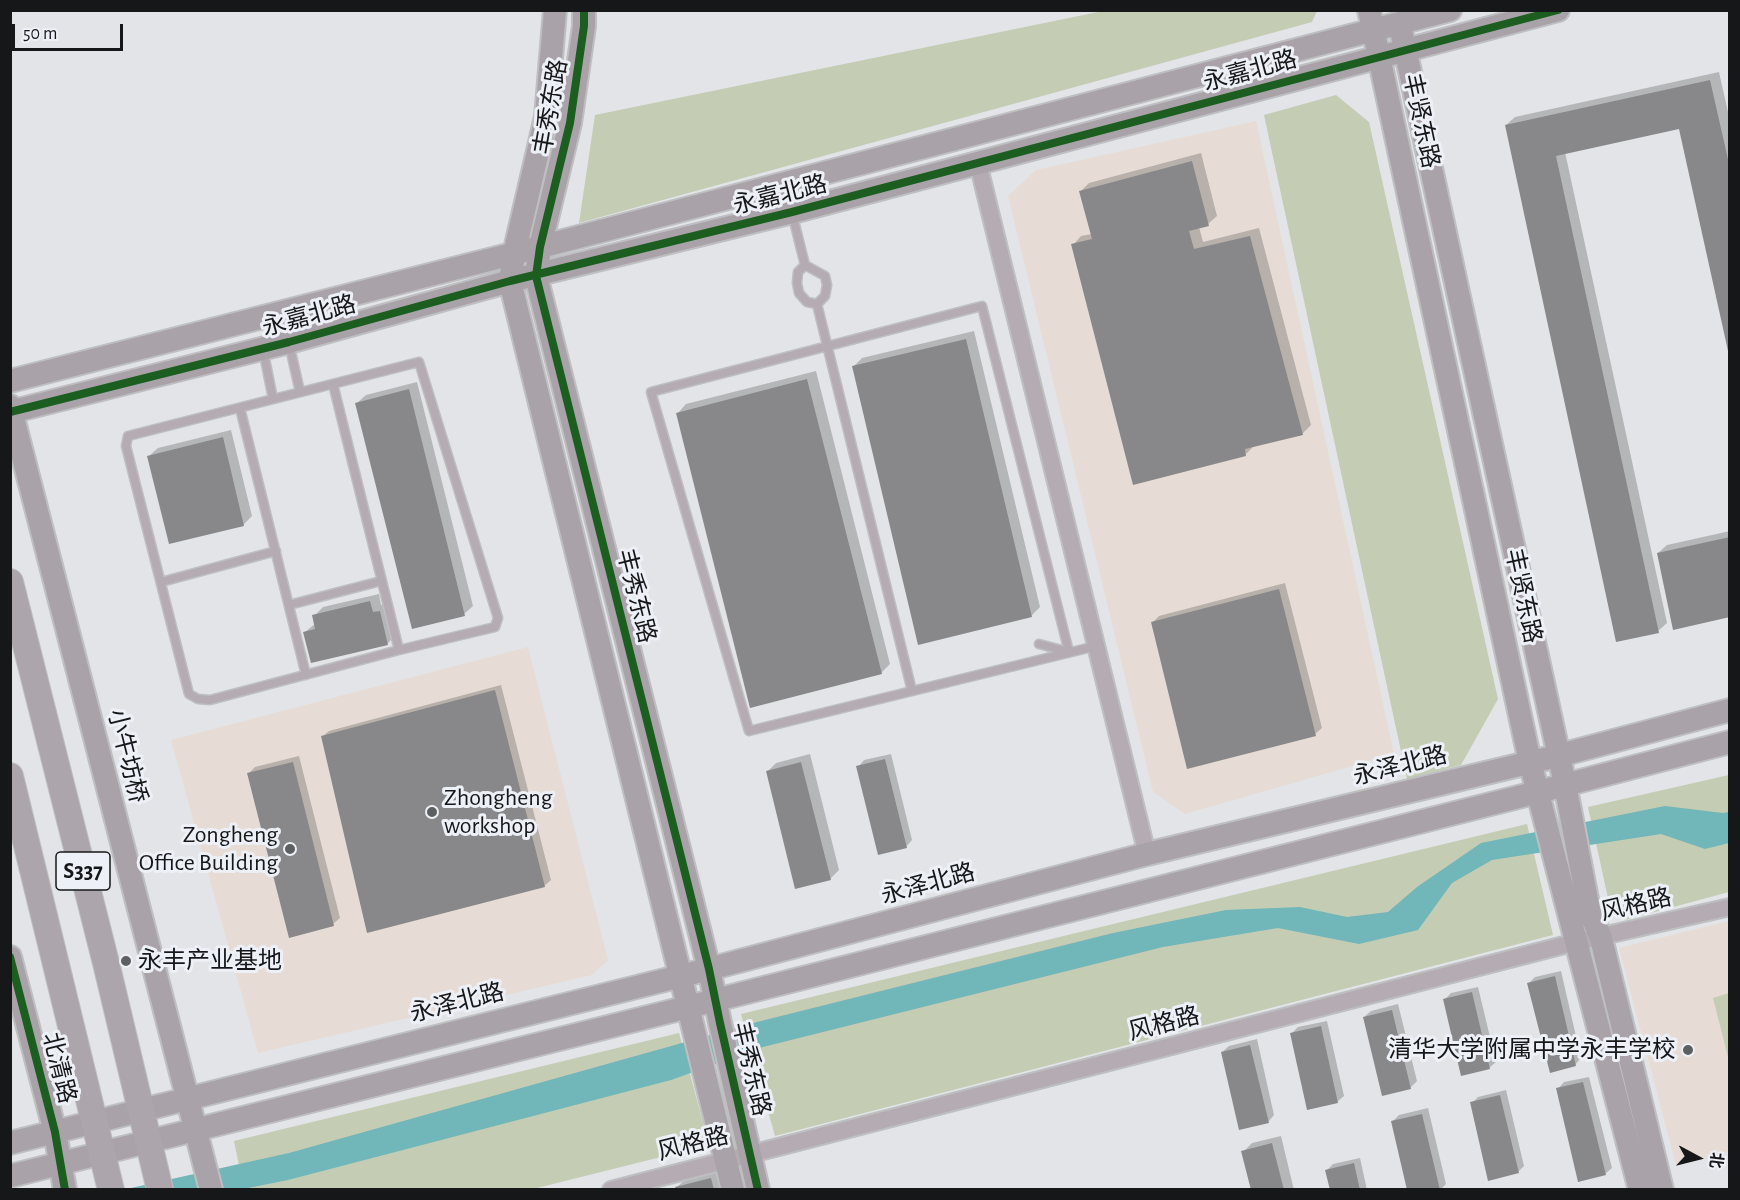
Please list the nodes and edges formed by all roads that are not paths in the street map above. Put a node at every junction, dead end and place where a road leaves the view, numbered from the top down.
1 (555, 10) edge
2 (584, 10) edge
3 (1450, 10) edge
4 (1558, 10) edge
5 (1399, 17) edge
6 (1371, 20) edge
7 (1405, 51) junction
8 (1379, 57) junction
9 (978, 163) junction
10 (792, 212) junction
11 (540, 247) junction
12 (514, 254) junction
13 (805, 265) junction
14 (537, 276) junction
15 (510, 281) junction
16 (817, 304) junction
17 (289, 342) junction
18 (828, 346) junction
19 (262, 348) junction
20 (10, 381) edge
21 (333, 384) junction
22 (300, 392) junction
23 (273, 399) junction
24 (240, 408) junction
25 (11, 410) edge
26 (276, 551) junction
27 (381, 581) junction
28 (10, 582) edge
29 (161, 582) junction
30 (289, 605) junction
31 (1039, 644) dead end
32 (1095, 646) junction
33 (399, 650) junction
34 (1069, 652) junction
35 (306, 675) junction
36 (912, 691) junction
37 (1730, 710) edge
38 (1730, 742) edge
39 (1557, 756) junction
40 (1530, 762) junction
41 (10, 776) edge
42 (1565, 784) junction
43 (1538, 792) junction
44 (1147, 854) junction
45 (10, 855) edge
46 (35, 879) junction
47 (1730, 907) edge
48 (1579, 912) junction
49 (1601, 938) junction
50 (1576, 942) junction
51 (10, 957) edge
52 (709, 969) junction
53 (681, 975) junction
54 (716, 1000) junction
55 (689, 1007) junction
56 (187, 1098) junction
57 (140, 1110) junction
58 (96, 1122) junction
59 (55, 1132) junction
60 (198, 1139) junction
61 (10, 1143) edge
62 (150, 1151) junction
63 (750, 1155) junction
64 (726, 1161) junction
65 (107, 1172) edge
66 (10, 1176) edge
67 (63, 1179) edge
68 (160, 1190) edge
69 (211, 1190) edge
70 (611, 1190) edge
71 (733, 1190) edge
72 (758, 1190) edge
73 (1640, 1190) edge
74 (1662, 1190) edge

1 - 12 street, 丰秀东路
2 - 11 street, 丰秀东路
3 - 5 street, 永嘉北路
4 - 7 street, 永嘉北路
5 - 6 street, 永嘉北路
5 - 7 street, 丰贤东路
6 - 8 street, 丰贤东路
6 - 11 street, 永嘉北路
7 - 8 street, 永嘉北路
7 - 39 street, 丰贤东路
8 - 9 street, 永嘉北路
8 - 40 street, 丰贤东路
9 - 10 street, 永嘉北路
9 - 32 street
10 - 13 lane
10 - 14 street, 永嘉北路
11 - 12 street, 永嘉北路
11 - 14 street, 丰秀东路
12 - 15 street, 丰秀东路
12 - 20 street, 永嘉北路
13 - 16 lane
13 - 16 lane
14 - 15 street, 永嘉北路
14 - 52 street, 丰秀东路
15 - 17 street, 永嘉北路
15 - 53 street, 丰秀东路
16 - 18 lane
17 - 19 street, 永嘉北路
17 - 22 lane
18 - 34 lane
18 - 36 lane
18 - 36 lane
19 - 23 lane
19 - 25 street, 永嘉北路
21 - 22 lane
21 - 27 lane
21 - 33 lane
22 - 23 lane
23 - 24 lane
24 - 26 lane
24 - 29 lane
25 - 56 street, 小牛坊桥
26 - 29 lane
26 - 30 lane
27 - 30 lane
27 - 33 lane
28 - 57 main road, S337
29 - 35 lane
30 - 35 lane
31 - 34 lane
32 - 34 lane
32 - 44 street
33 - 35 lane
34 - 36 lane
37 - 39 street, 永泽北路
38 - 42 street
39 - 40 street, 永泽北路
39 - 42 street, 丰贤东路
40 - 43 street, 丰贤东路
40 - 44 street, 永泽北路
41 - 46 main road, 北清路 / S337
42 - 43 street
42 - 48 street, 丰贤东路
43 - 48 street, 丰贤东路
43 - 54 street
44 - 52 street, 永泽北路
45 - 46 main road
46 - 58 main road, 北清路 / S337
47 - 49 street, 风格路
48 - 49 street, 丰贤东路
48 - 50 street, 丰贤东路
49 - 50 street, 风格路
49 - 74 street, 丰贤东路
50 - 63 street, 风格路
50 - 73 street, 丰贤东路
51 - 59 street, 北清路
52 - 53 street, 永泽北路
52 - 54 street, 丰秀东路
53 - 55 street, 丰秀东路
53 - 56 street, 永泽北路
54 - 55 street
54 - 63 street, 丰秀东路
55 - 60 street
55 - 64 street, 丰秀东路
56 - 57 street, 永泽北路
56 - 60 street, 小牛坊桥
57 - 58 street, 永泽北路
57 - 62 main road, S337
58 - 59 street, 永泽北路
58 - 65 main road, 北清路 / S337
59 - 61 street, 永泽北路
59 - 67 street, 北清路
60 - 62 street
60 - 69 street, 小牛坊桥
62 - 65 street
62 - 68 main road, S337
63 - 64 street, 风格路
63 - 72 street, 丰秀东路
64 - 70 street, 风格路
64 - 71 street, 丰秀东路
65 - 67 street
66 - 67 street

